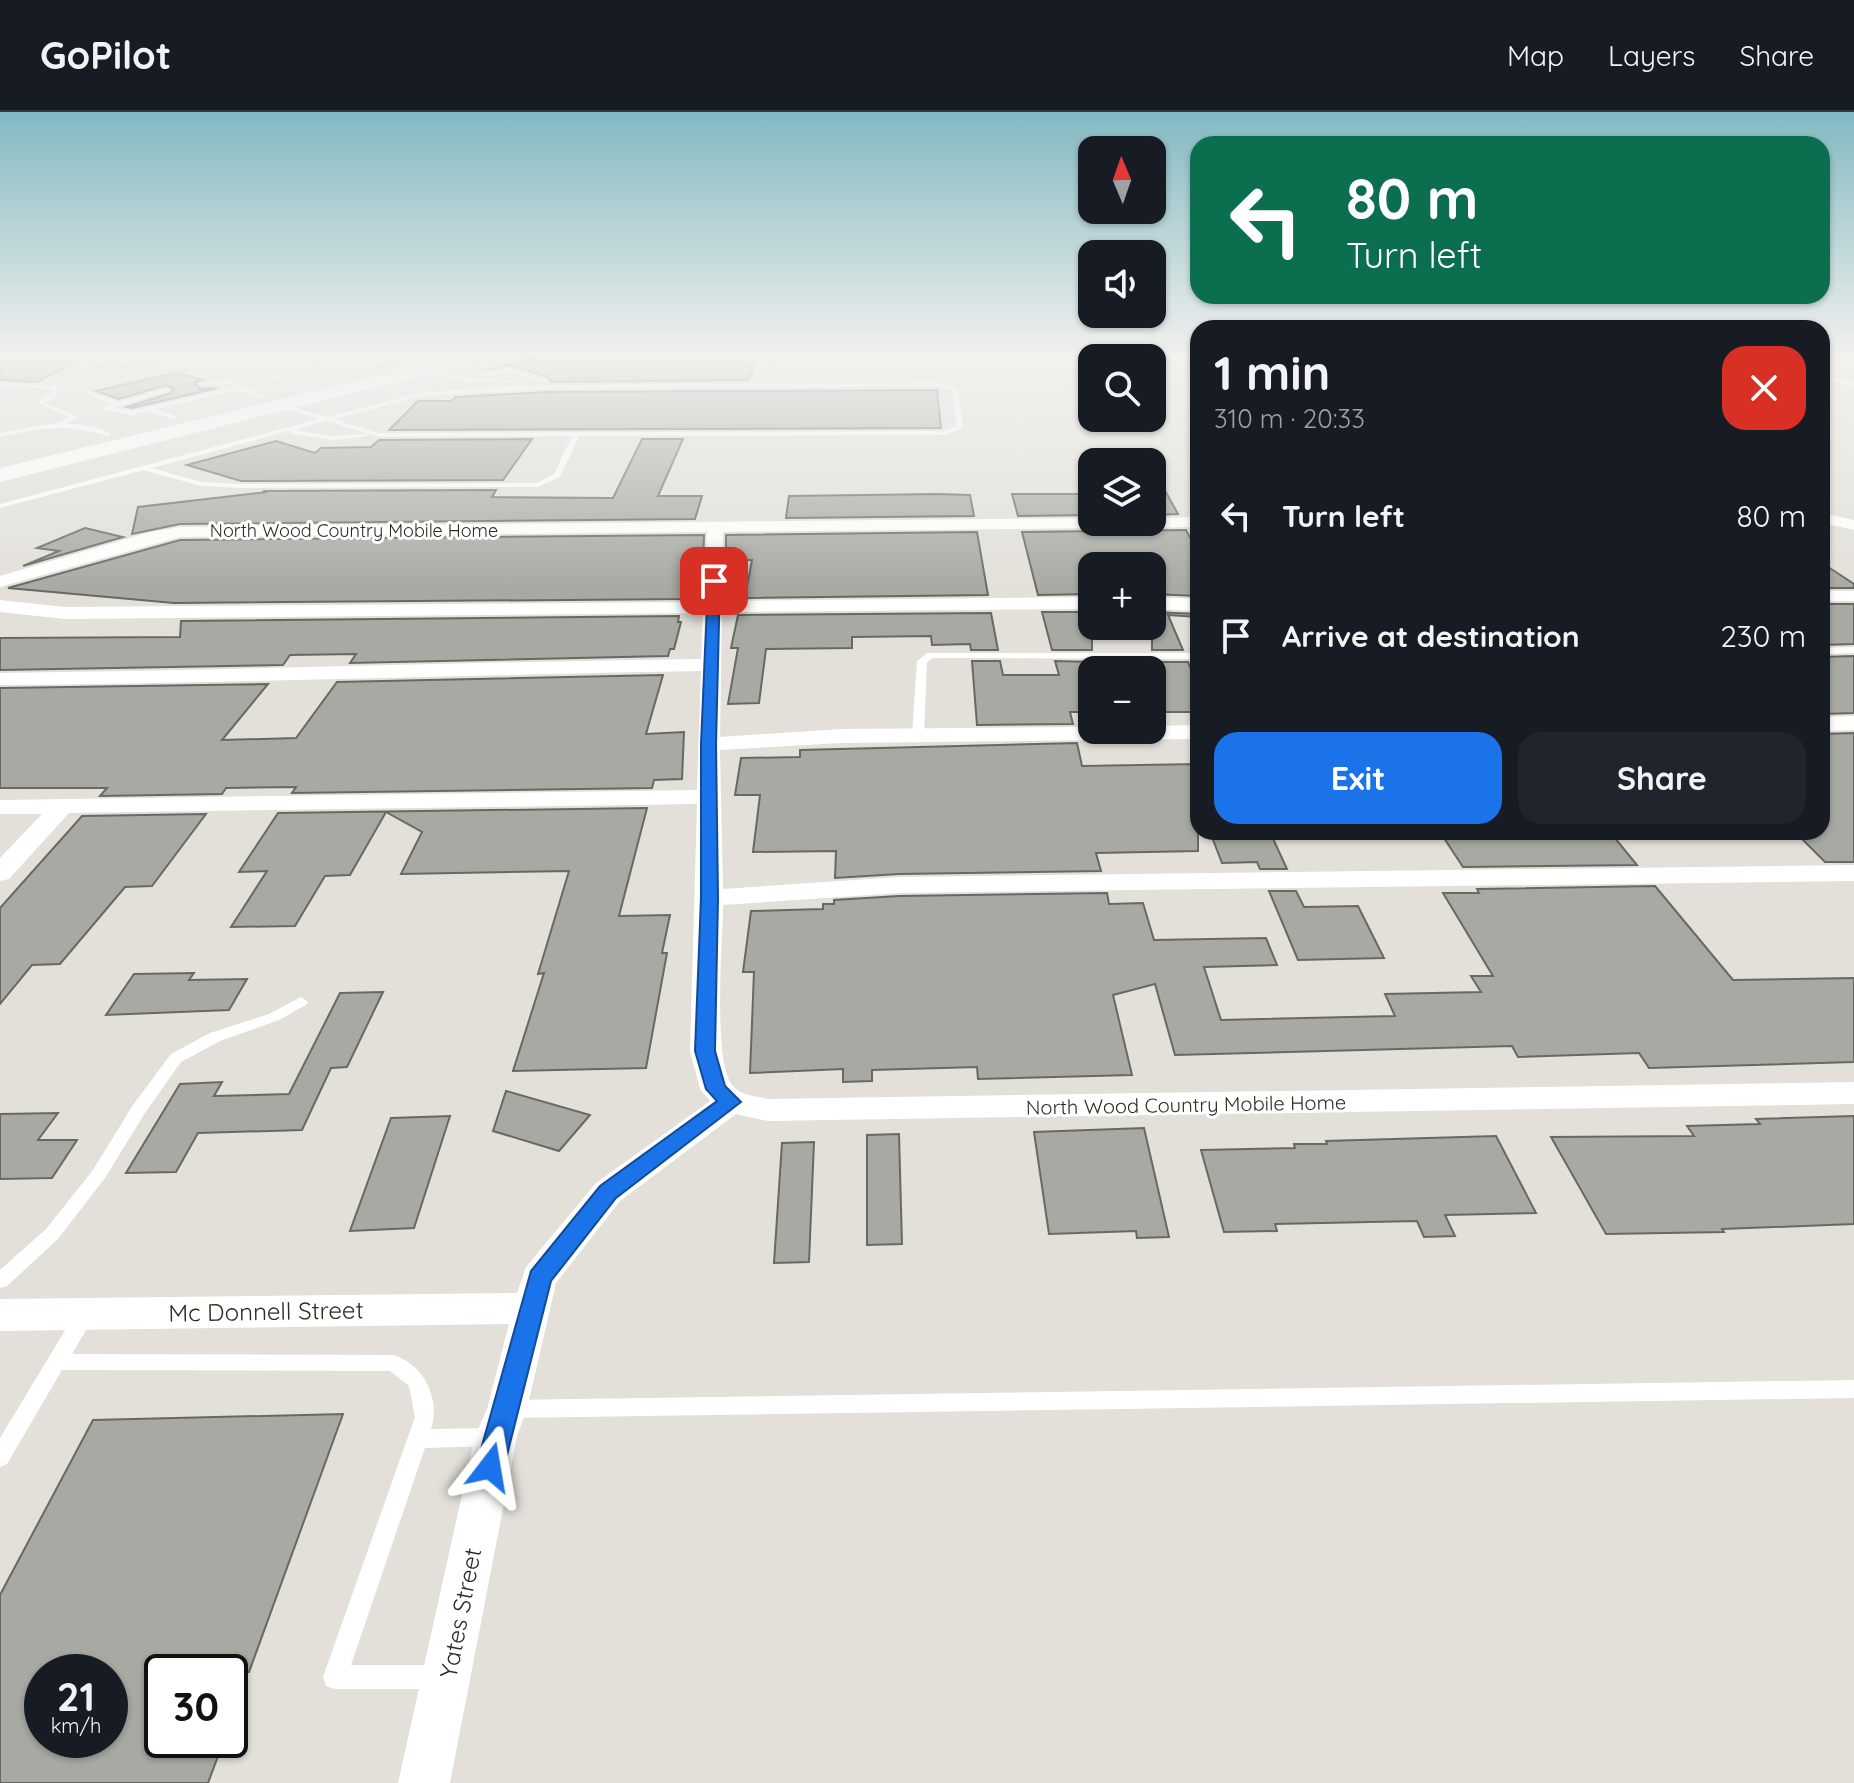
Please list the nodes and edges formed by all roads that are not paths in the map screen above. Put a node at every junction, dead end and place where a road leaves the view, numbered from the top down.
1 (109, 434) edge
2 (136, 434) edge
3 (280, 434) edge
4 (301, 434) edge
5 (375, 434) edge
6 (824, 434) edge
7 (378, 435) junction
8 (576, 436) junction
9 (0, 461) edge
10 (147, 469) junction
11 (0, 475) edge
12 (0, 506) edge
13 (1830, 520) edge
14 (1190, 522) edge
15 (1854, 525) edge
16 (715, 528) junction
17 (0, 582) edge
18 (1830, 596) edge
19 (1854, 596) edge
20 (1078, 603) edge
21 (1166, 604) edge
22 (1190, 605) edge
23 (0, 606) edge
24 (714, 608) junction
25 (1854, 650) edge
26 (1830, 651) edge
27 (1190, 656) edge
28 (711, 665) junction
29 (0, 679) edge
30 (1854, 723) edge
31 (1830, 724) edge
32 (1190, 732) edge
33 (918, 735) junction
34 (709, 744) junction
35 (710, 797) junction
36 (62, 806) junction
37 (0, 807) edge
38 (0, 873) edge
39 (1854, 873) edge
40 (710, 898) junction
41 (301, 1002) dead end
42 (1854, 1093) edge
43 (731, 1102) junction
44 (0, 1281) edge
45 (532, 1308) junction
46 (0, 1315) edge
47 (85, 1315) junction
48 (59, 1362) junction
49 (1854, 1389) edge
50 (502, 1423) junction
51 (418, 1439) junction
52 (0, 1457) edge
53 (448, 1677) junction
54 (424, 1783) edge

1 - 9 main road
2 - 11 main road
3 - 10 lane
4 - 7 lane
5 - 7 lane
6 - 8 lane
7 - 8 lane
8 - 10 lane
10 - 12 lane
13 - 15 street
14 - 16 street, North Wood Country Mobile Home
16 - 17 street, North Wood Country Mobile Home
16 - 24 street
18 - 19 street
20 - 24 street
21 - 22 street
23 - 24 street
24 - 28 street
25 - 26 lane
27 - 33 lane
28 - 29 street
28 - 34 street
30 - 31 street
32 - 33 street
33 - 34 street
34 - 35 street
35 - 36 street
35 - 40 street
36 - 37 street
36 - 38 street
39 - 40 street
40 - 43 street
41 - 44 lane
42 - 43 street, North Wood Country Mobile Home
43 - 45 street, Yates Street
45 - 47 street, Mc Donnell Street
45 - 50 street, Yates Street
46 - 47 street, Mc Donnell Street
47 - 48 lane
48 - 51 lane
48 - 52 lane
49 - 50 lane
50 - 51 lane
50 - 53 street, Yates Street
51 - 53 lane
53 - 54 street, Yates Street

